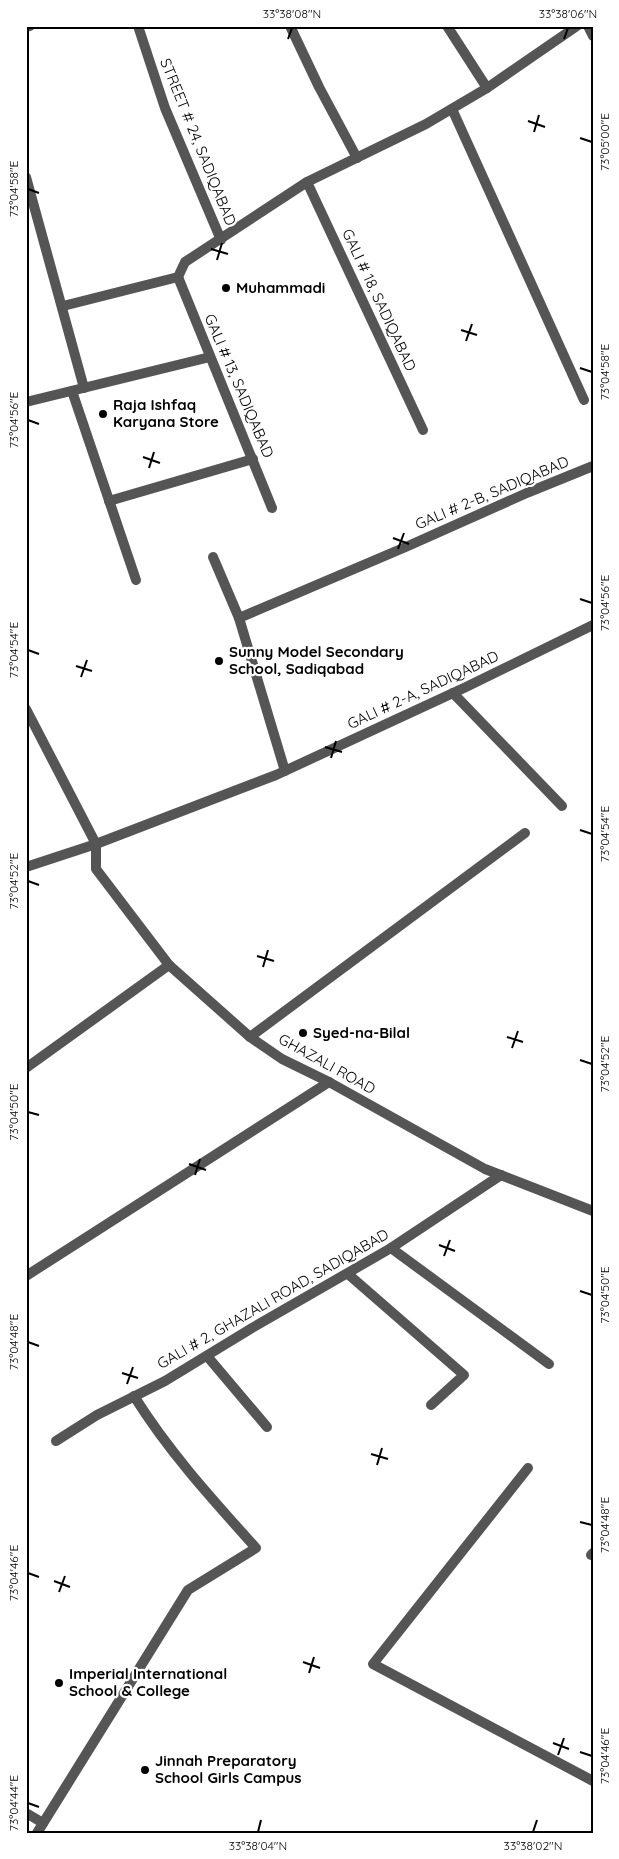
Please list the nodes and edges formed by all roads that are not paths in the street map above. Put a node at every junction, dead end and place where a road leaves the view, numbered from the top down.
1 (138, 26) edge
2 (290, 26) edge
3 (447, 26) edge
4 (577, 26) edge
5 (588, 26) edge
6 (593, 36) edge
7 (487, 88) junction
8 (452, 109) junction
9 (357, 158) junction
10 (26, 177) edge
11 (307, 182) junction
12 (221, 240) junction
13 (178, 277) junction
14 (63, 306) junction
15 (210, 357) junction
16 (84, 388) junction
17 (72, 391) junction
18 (584, 400) dead end
19 (26, 402) edge
20 (423, 430) dead end
21 (254, 459) junction
22 (593, 466) edge
23 (109, 501) junction
24 (272, 508) dead end
25 (213, 557) dead end
26 (136, 580) dead end
27 (238, 618) junction
28 (593, 625) edge
29 (453, 693) junction
30 (26, 710) edge
31 (285, 771) junction
32 (562, 806) dead end
33 (524, 833) dead end
34 (96, 844) junction
35 (26, 867) edge
36 (169, 965) junction
37 (250, 1037) junction
38 (26, 1068) edge
39 (329, 1082) junction
40 (501, 1175) junction
41 (593, 1211) edge
42 (391, 1248) junction
43 (348, 1274) junction
44 (26, 1276) edge
45 (207, 1356) junction
46 (548, 1364) dead end
47 (134, 1396) junction
48 (431, 1405) dead end
49 (267, 1427) dead end
50 (56, 1441) dead end
51 (528, 1468) dead end
52 (593, 1781) edge
53 (26, 1813) edge
54 (43, 1823) junction
55 (37, 1833) edge

1 - 12 street, STREET # 24, SADIQABAD
2 - 9 street
3 - 7 street
4 - 7 street
5 - 6 street
7 - 8 street
8 - 9 street
8 - 18 street
9 - 11 street
10 - 14 street
11 - 12 street
11 - 20 street, GALI # 18, SADIQABAD
12 - 13 street
13 - 14 street
13 - 15 street, GALI # 13, SADIQABAD
14 - 16 street
15 - 16 street
15 - 21 street, GALI # 13, SADIQABAD
16 - 17 street
17 - 19 street
17 - 23 street
21 - 23 street
21 - 24 street, GALI # 13, SADIQABAD
22 - 27 street, GALI # 2-B, SADIQABAD
23 - 26 street
25 - 27 street
27 - 31 street
28 - 29 street, GALI # 2-A, SADIQABAD
29 - 31 street, GALI # 2-A, SADIQABAD
29 - 32 street
30 - 34 street
31 - 34 street, GALI # 2-A, SADIQABAD
33 - 37 street
34 - 35 street, GALI # 2-A, SADIQABAD
34 - 36 street, GHAZALI ROAD
36 - 37 street, GHAZALI ROAD
36 - 38 street
37 - 39 street, GHAZALI ROAD
39 - 40 street, GHAZALI ROAD
39 - 44 street
40 - 41 street, GHAZALI ROAD
40 - 42 street, GALI # 2, GHAZALI ROAD, SADIQABAD
42 - 43 street, GALI # 2, GHAZALI ROAD, SADIQABAD
42 - 46 street
43 - 45 street, GALI # 2, GHAZALI ROAD, SADIQABAD
43 - 48 street
45 - 47 street, GALI # 2, GHAZALI ROAD, SADIQABAD
45 - 49 street
47 - 50 street, GALI # 2, GHAZALI ROAD, SADIQABAD
47 - 54 street
51 - 52 street
53 - 54 street
54 - 55 street

